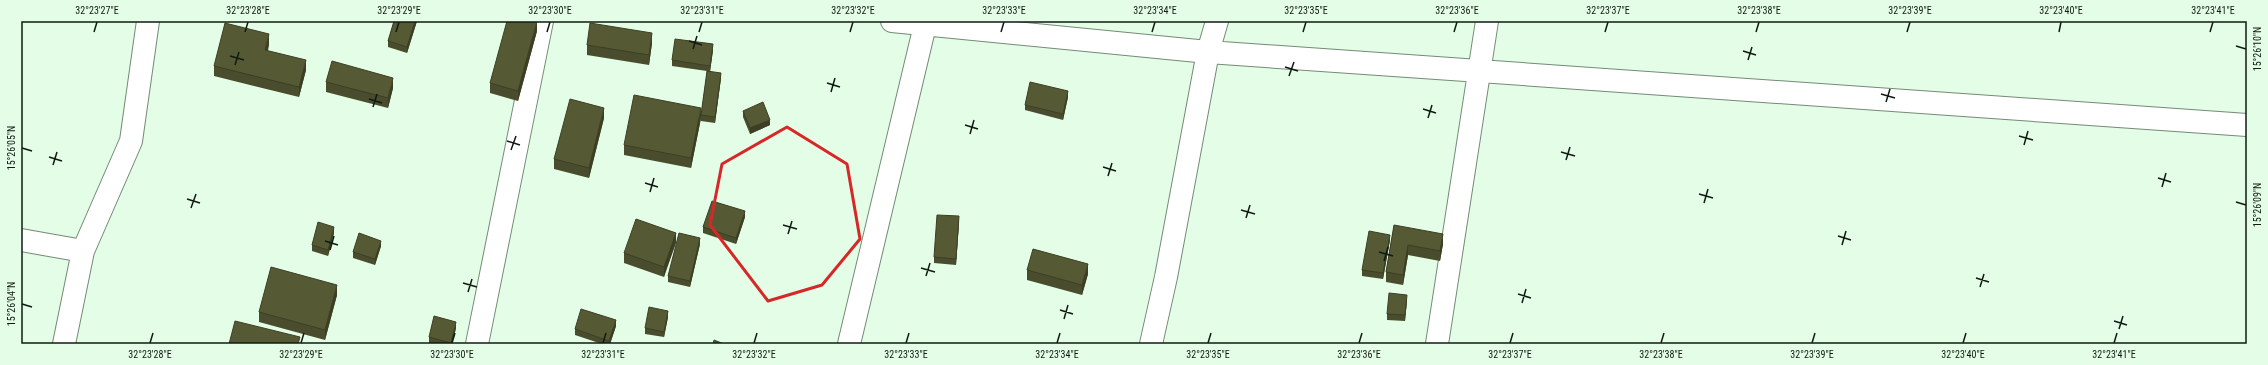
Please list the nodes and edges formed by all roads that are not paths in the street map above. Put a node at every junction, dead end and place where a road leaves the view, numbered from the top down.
1 (148, 21) edge
2 (542, 21) edge
3 (892, 21) edge
4 (1217, 21) edge
5 (1487, 21) edge
6 (926, 23) edge
7 (1208, 52) junction
8 (1478, 71) junction
9 (2247, 125) edge
10 (21, 240) edge
11 (82, 251) junction
12 (64, 344) edge
13 (477, 344) edge
14 (849, 344) edge
15 (1151, 344) edge
16 (1437, 344) edge

1 - 11 street
2 - 13 street
3 - 6 street
4 - 7 street
5 - 8 street
6 - 7 street
6 - 14 street
7 - 8 street
7 - 15 street
8 - 9 street
8 - 16 street
10 - 11 street
11 - 12 street

